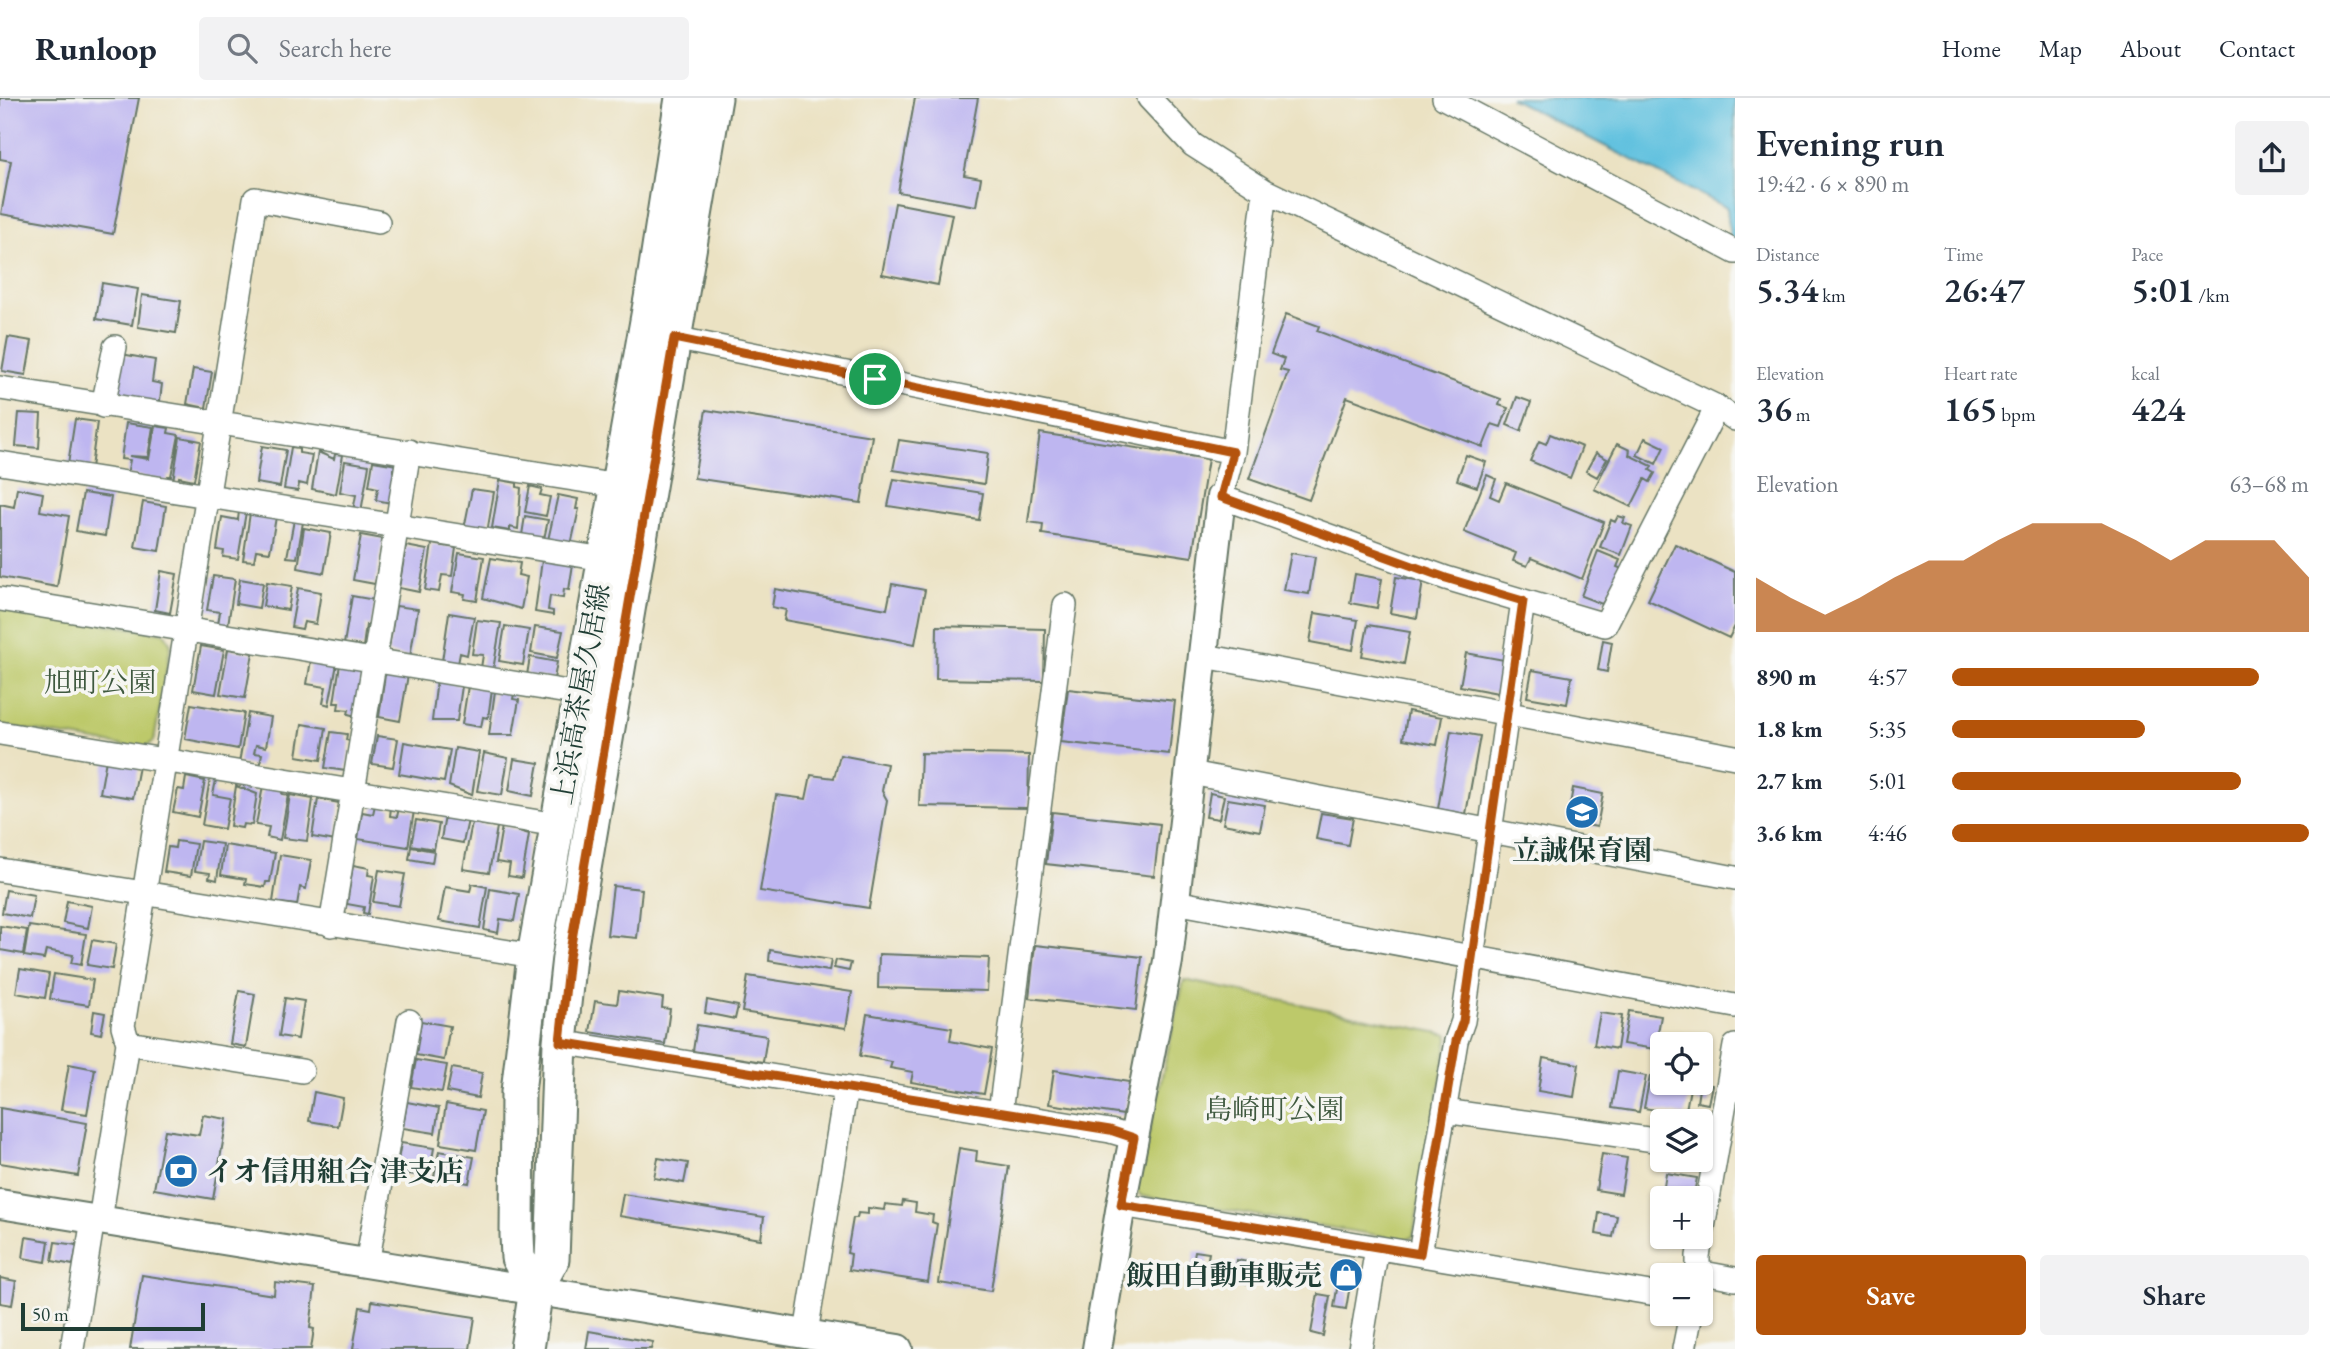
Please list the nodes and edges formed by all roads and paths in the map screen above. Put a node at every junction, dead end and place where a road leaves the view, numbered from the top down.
1 (682, 98) edge
2 (715, 98) edge
3 (1149, 98) edge
4 (1444, 98) edge
5 (1265, 191) junction
6 (378, 222) dead end
7 (1735, 252) edge
8 (674, 338) junction
9 (115, 347) dead end
10 (0, 388) edge
11 (103, 406) junction
12 (1726, 413) edge
13 (219, 425) junction
14 (409, 451) junction
15 (1233, 452) junction
16 (0, 463) edge
17 (618, 486) junction
18 (208, 496) junction
19 (1221, 497) junction
20 (397, 528) junction
21 (604, 559) junction
22 (0, 599) edge
23 (1523, 601) junction
24 (1065, 605) dead end
25 (186, 629) junction
26 (1205, 656) junction
27 (376, 660) junction
28 (580, 695) junction
29 (1507, 713) junction
30 (0, 733) edge
31 (1735, 757) edge
32 (165, 761) junction
33 (1191, 773) junction
34 (354, 792) junction
35 (557, 825) junction
36 (1490, 832) junction
37 (0, 870) edge
38 (1735, 878) edge
39 (144, 894) junction
40 (1175, 902) junction
41 (331, 925) junction
42 (534, 956) junction
43 (1473, 956) junction
44 (1735, 1006) edge
45 (409, 1021) dead end
46 (560, 1042) junction
47 (128, 1044) junction
48 (1735, 1046) edge
49 (302, 1071) dead end
50 (846, 1088) junction
51 (1444, 1111) junction
52 (1000, 1113) junction
53 (1134, 1138) junction
54 (1650, 1139) edge
55 (1718, 1149) edge
56 (0, 1204) edge
57 (1121, 1205) junction
58 (96, 1220) junction
59 (1377, 1248) junction
60 (1420, 1254) junction
61 (1698, 1263) edge
62 (368, 1264) junction
63 (1713, 1276) edge
64 (1735, 1279) edge
65 (536, 1289) junction
66 (1650, 1293) edge
67 (1689, 1326) edge
68 (806, 1334) junction
69 (72, 1349) edge
70 (527, 1349) edge
71 (898, 1349) edge
72 (1097, 1349) edge
73 (1360, 1349) edge
74 (1684, 1349) edge

1 - 17 main road, 上浜高茶屋久居線
2 - 8 main road, 上浜高茶屋久居線
3 - 5 street
4 - 7 street
5 - 12 street
5 - 15 street
6 - 13 street
8 - 15 street
8 - 46 main road, 上浜高茶屋久居線
9 - 11 street
10 - 11 street
11 - 13 street
12 - 23 street
13 - 14 street
13 - 18 street
14 - 17 street
14 - 20 street
15 - 19 street
16 - 18 street
17 - 21 main road, 上浜高茶屋久居線
18 - 20 street
18 - 25 street
19 - 23 street
19 - 26 street
20 - 21 street
20 - 27 street
21 - 28 main road, 上浜高茶屋久居線
22 - 25 street
23 - 29 street
24 - 52 street
25 - 27 street
25 - 32 street
26 - 29 street
26 - 33 street
27 - 28 street
27 - 34 street
28 - 35 main road, 上浜高茶屋久居線
29 - 31 street
29 - 36 street
30 - 32 street
32 - 34 street
32 - 39 street
33 - 36 street
33 - 40 street
34 - 35 street
34 - 41 street
35 - 42 main road, 上浜高茶屋久居線
36 - 38 street
36 - 43 street
37 - 39 street
39 - 41 street
39 - 47 street
40 - 43 street
40 - 53 street
41 - 42 street
42 - 65 main road, 上浜高茶屋久居線
43 - 44 street
43 - 51 street
45 - 62 street
46 - 50 street
46 - 65 main road, 上浜高茶屋久居線
47 - 49 street
47 - 58 street
48 - 55 street
50 - 52 street
50 - 68 street
51 - 54 street
51 - 60 street
52 - 53 street
53 - 57 street
55 - 61 street
56 - 58 street
57 - 59 street
57 - 72 street
58 - 62 street
58 - 69 street
59 - 60 street
59 - 73 street
60 - 66 street
62 - 65 street
63 - 64 street
65 - 68 street
65 - 70 main road, 上浜高茶屋久居線
67 - 74 street
68 - 71 street

